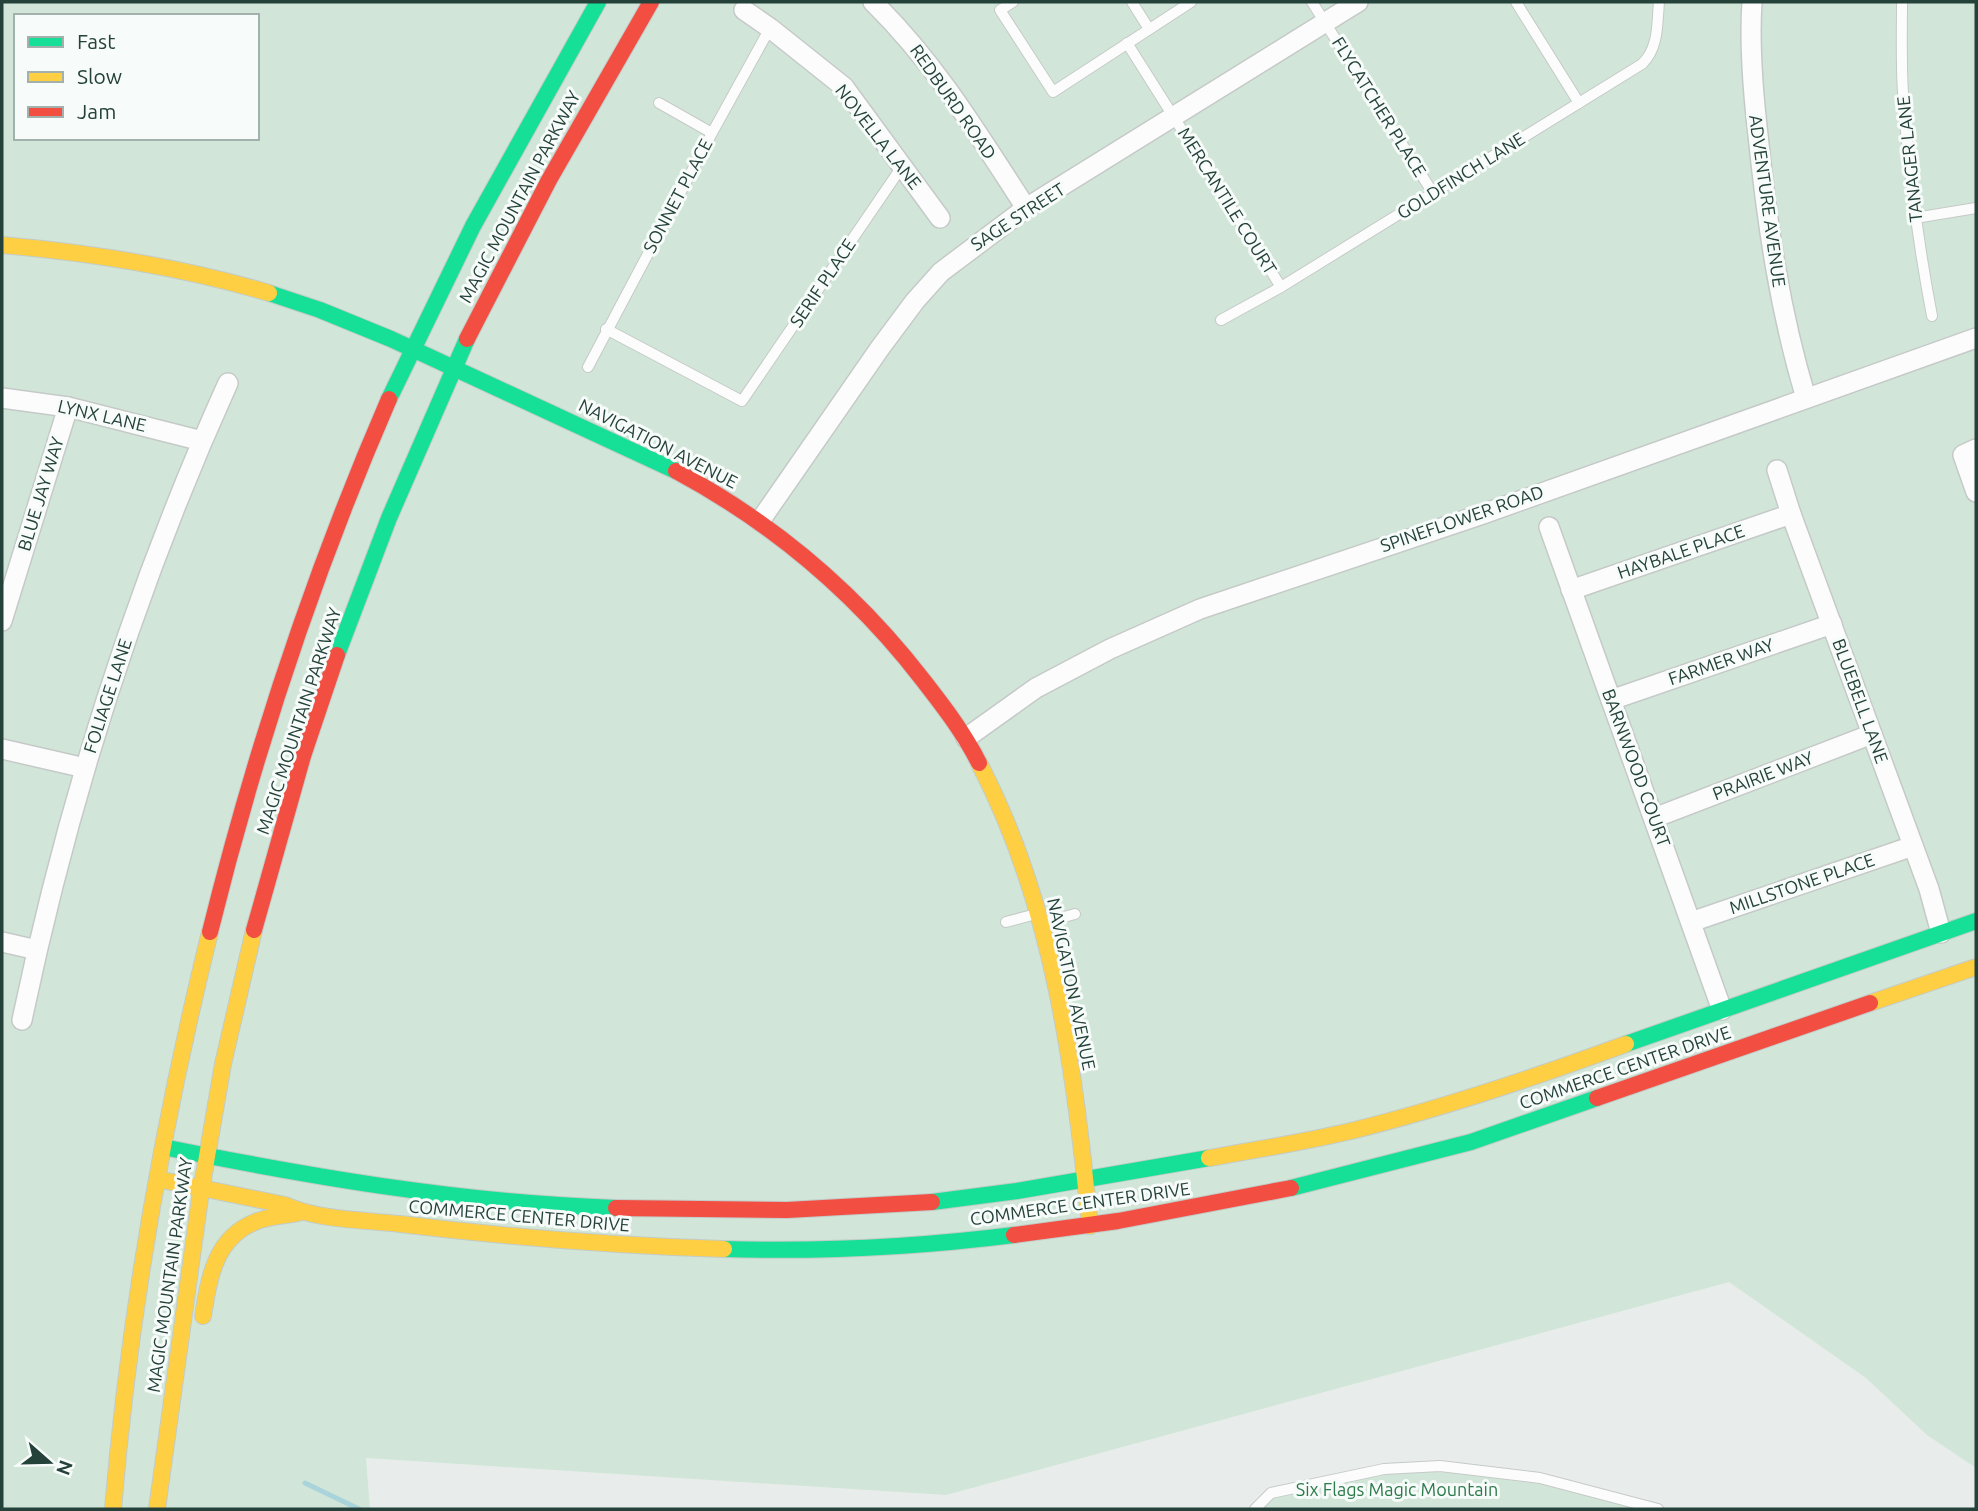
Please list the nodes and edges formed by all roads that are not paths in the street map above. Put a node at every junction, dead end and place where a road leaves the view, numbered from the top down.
1 (598, 2) edge
2 (651, 2) edge
3 (873, 2) edge
4 (1013, 2) edge
5 (1132, 2) edge
6 (1191, 2) edge
7 (1312, 2) edge
8 (1358, 2) edge
9 (1516, 2) edge
10 (1659, 2) edge
11 (1752, 2) edge
12 (1902, 2) edge
13 (744, 10) dead end
14 (1325, 21) junction
15 (770, 28) junction
16 (1149, 29) junction
17 (1127, 44) junction
18 (659, 103) dead end
19 (1579, 103) junction
20 (1173, 116) junction
21 (712, 133) junction
22 (903, 165) junction
23 (1433, 193) junction
24 (1026, 208) junction
25 (1976, 208) edge
26 (940, 218) dead end
27 (1915, 218) junction
28 (2, 245) edge
29 (1281, 287) junction
30 (1932, 316) dead end
31 (1221, 320) dead end
32 (606, 329) junction
33 (1976, 338) edge
34 (413, 349) junction
35 (589, 367) dead end
36 (453, 368) junction
37 (228, 383) dead end
38 (2, 398) edge
39 (1806, 398) junction
40 (68, 407) junction
41 (202, 441) junction
42 (1970, 452) edge
43 (1777, 470) dead end
44 (1976, 492) edge
45 (1791, 514) junction
46 (760, 521) junction
47 (1549, 527) dead end
48 (1571, 590) junction
49 (2, 621) edge
50 (1832, 624) junction
51 (1611, 700) junction
52 (1872, 733) junction
53 (966, 738) junction
54 (2, 749) edge
55 (85, 768) junction
56 (1654, 818) junction
57 (1913, 846) junction
58 (1075, 914) dead end
59 (1041, 918) junction
60 (1976, 921) edge
61 (1006, 922) dead end
62 (1691, 922) junction
63 (1941, 933) junction
64 (2, 942) edge
65 (37, 950) junction
66 (1976, 967) edge
67 (1722, 1010) junction
68 (22, 1020) dead end
69 (163, 1147) junction
70 (207, 1156) junction
71 (157, 1179) junction
72 (1085, 1179) junction
73 (202, 1188) junction
74 (300, 1212) junction
75 (1090, 1226) junction
76 (176, 1369) junction
77 (113, 1509) edge
78 (158, 1509) edge
79 (1255, 1509) edge
80 (1658, 1509) edge

1 - 34 main road, MAGIC MOUNTAIN PARKWAY
2 - 36 main road, MAGIC MOUNTAIN PARKWAY
3 - 24 street, REDBURD ROAD
4 - 17 lane
5 - 16 lane
6 - 16 lane
7 - 14 lane, FLYCATCHER PLACE
8 - 14 street, SAGE STREET
9 - 19 lane
10 - 19 lane, GOLDFINCH LANE
11 - 39 street, ADVENTURE AVENUE
12 - 27 lane, TANAGER LANE
13 - 15 street, NOVELLA LANE
14 - 20 street, SAGE STREET
14 - 23 lane, FLYCATCHER PLACE
15 - 21 lane, SONNET PLACE
15 - 22 street, NOVELLA LANE
16 - 17 lane
17 - 20 lane, MERCANTILE COURT
18 - 21 lane
19 - 23 lane, GOLDFINCH LANE
20 - 24 street, SAGE STREET
20 - 29 lane, MERCANTILE COURT
21 - 32 lane, SONNET PLACE
22 - 26 street, NOVELLA LANE
22 - 32 lane, SERIF PLACE
23 - 29 lane, GOLDFINCH LANE
24 - 46 street, SAGE STREET
25 - 27 lane
27 - 30 lane, TANAGER LANE
28 - 34 main road, NAVIGATION AVENUE
29 - 31 lane, GOLDFINCH LANE
32 - 35 lane, SONNET PLACE
33 - 39 street, SPINEFLOWER ROAD
34 - 36 main road, NAVIGATION AVENUE
34 - 69 main road, MAGIC MOUNTAIN PARKWAY
36 - 46 main road, NAVIGATION AVENUE
36 - 70 main road, MAGIC MOUNTAIN PARKWAY
37 - 41 street, FOLIAGE LANE
38 - 40 street, LYNX LANE
39 - 53 street, SPINEFLOWER ROAD
40 - 41 street, LYNX LANE
40 - 49 street, BLUE JAY WAY
41 - 55 street, FOLIAGE LANE
42 - 44 street
43 - 45 street, BLUEBELL LANE
45 - 48 street, HAYBALE PLACE
45 - 50 street, BLUEBELL LANE
46 - 53 main road, NAVIGATION AVENUE
47 - 48 street, BARNWOOD COURT
48 - 51 street, BARNWOOD COURT
50 - 51 street, FARMER WAY
50 - 52 street, BLUEBELL LANE
51 - 56 street, BARNWOOD COURT
52 - 56 street, PRAIRIE WAY
52 - 57 street, BLUEBELL LANE
53 - 59 main road, NAVIGATION AVENUE
54 - 55 street
55 - 65 street, FOLIAGE LANE
56 - 62 street, BARNWOOD COURT
57 - 62 street, MILLSTONE PLACE
57 - 63 street, BLUEBELL LANE
58 - 59 lane
59 - 61 lane
59 - 72 main road, NAVIGATION AVENUE
60 - 63 main road, COMMERCE CENTER DRIVE
62 - 67 street, BARNWOOD COURT
63 - 67 main road, COMMERCE CENTER DRIVE
64 - 65 street
65 - 68 street, FOLIAGE LANE
66 - 75 main road, COMMERCE CENTER DRIVE
67 - 72 main road, COMMERCE CENTER DRIVE
69 - 70 main road, COMMERCE CENTER DRIVE
69 - 71 main road, MAGIC MOUNTAIN PARKWAY
70 - 72 main road, COMMERCE CENTER DRIVE
70 - 73 main road, MAGIC MOUNTAIN PARKWAY
71 - 73 main road, COMMERCE CENTER DRIVE
71 - 77 main road, MAGIC MOUNTAIN PARKWAY
72 - 75 main road, NAVIGATION AVENUE
73 - 74 main road, COMMERCE CENTER DRIVE
73 - 76 main road, MAGIC MOUNTAIN PARKWAY
74 - 75 main road, COMMERCE CENTER DRIVE
74 - 76 main road
76 - 78 main road, MAGIC MOUNTAIN PARKWAY
79 - 80 lane

